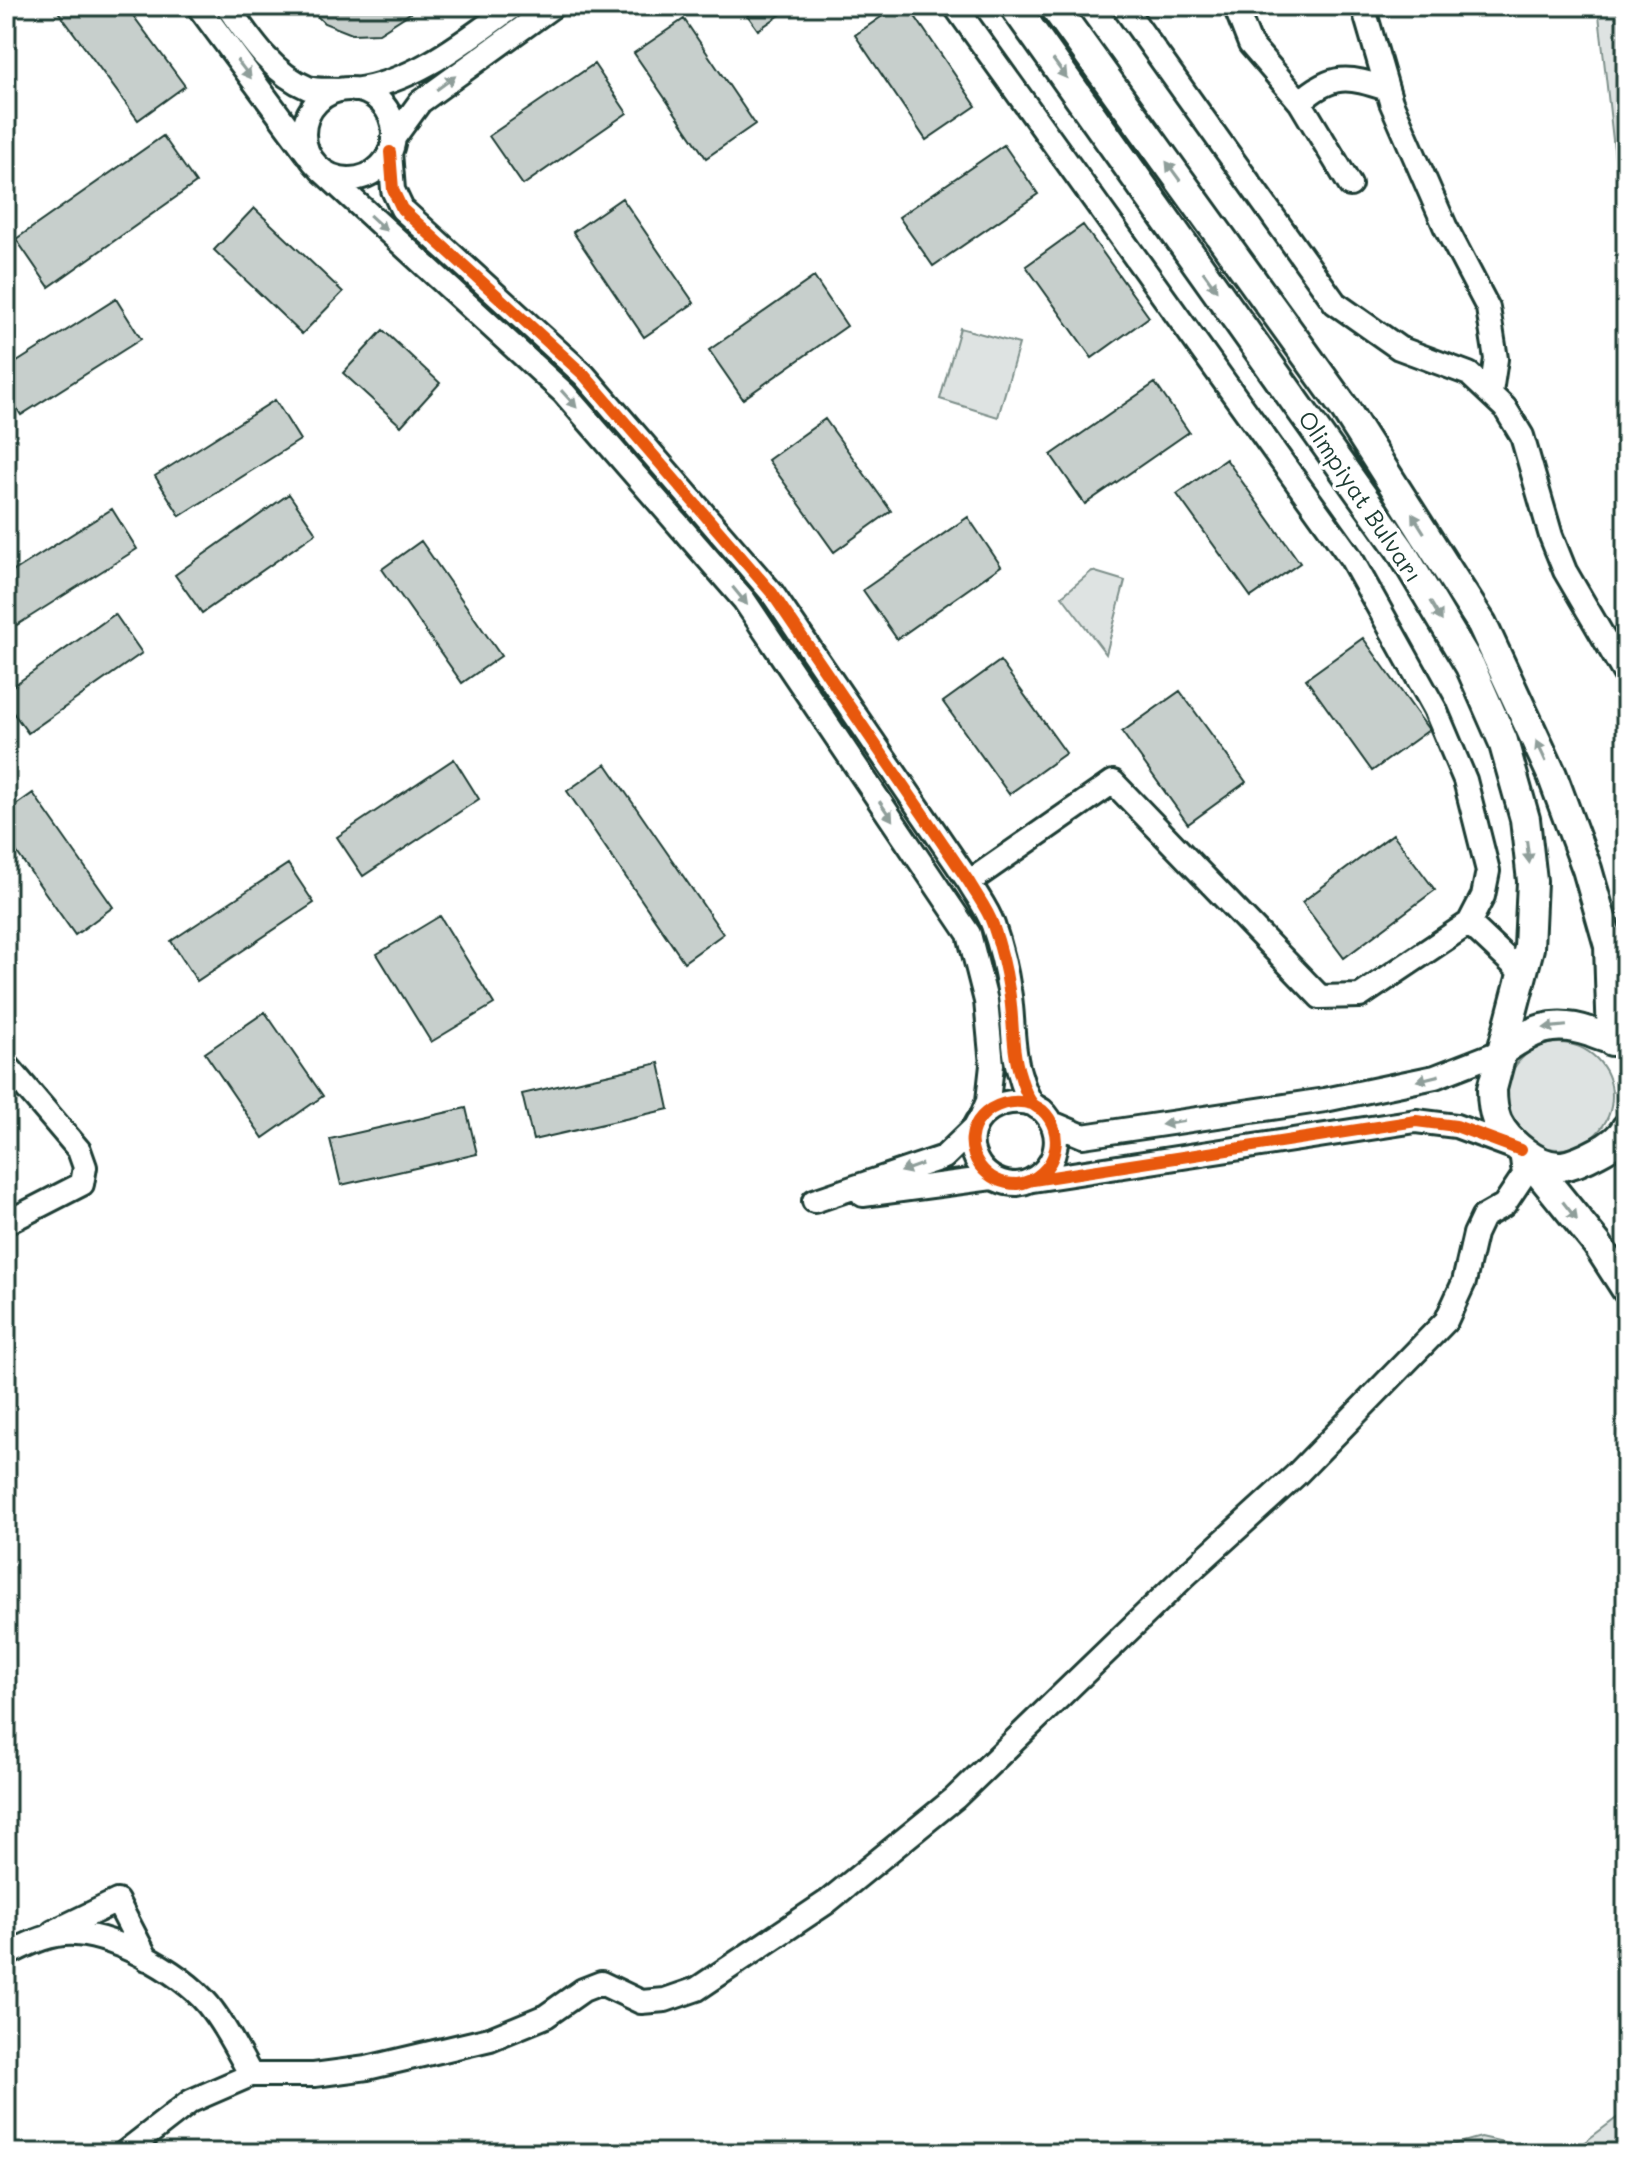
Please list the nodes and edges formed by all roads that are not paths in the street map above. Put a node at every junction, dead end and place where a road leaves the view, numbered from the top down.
1 (198, 6) edge
2 (227, 6) edge
3 (513, 6) edge
4 (553, 6) edge
5 (955, 6) edge
6 (1014, 6) edge
7 (1054, 6) edge
8 (1123, 6) edge
9 (1235, 6) edge
10 (1363, 6) edge
11 (1387, 89) junction
12 (348, 90) junction
13 (1300, 102) junction
14 (392, 145) junction
15 (314, 162) junction
16 (1350, 185) dead end
17 (1491, 392) junction
18 (1626, 676) edge
19 (969, 882) junction
20 (1469, 923) junction
21 (1618, 954) edge
22 (1523, 974) junction
23 (1621, 1048) edge
24 (1502, 1051) junction
25 (6, 1064) edge
26 (1032, 1104) junction
27 (978, 1121) junction
28 (1052, 1123) junction
29 (1626, 1128) edge
30 (1521, 1150) junction
31 (992, 1178) junction
32 (1033, 1180) junction
33 (6, 1223) edge
34 (1626, 1289) edge
35 (41, 1937) junction
36 (6, 1955) edge
37 (147, 1959) junction
38 (251, 2075) junction
39 (124, 2153) edge

1 -> 15 street
2 - 12 street
3 - 12 street
14 -> 4 street
5 - 20 street
6 -> 22 main road, Olimpiyat Bulvarı
21 -> 7 main road, Olimpiyat Bulvarı
8 - 17 street
9 - 13 street
10 - 11 street
11 - 13 street
11 - 17 street
12 - 14 street
12 - 15 street
13 - 16 street
14 - 15 street
14 - 19 street
15 -> 27 street
17 - 18 street
19 - 20 street
19 - 26 street
20 - 22 street
21 - 23 main road, Olimpiyat Bulvarı
22 - 24 main road, Olimpiyat Bulvarı
23 -> 24 main road
24 -> 28 street
24 - 30 main road, Olimpiyat Bulvarı
25 - 33 street
26 - 27 street
26 - 28 street
27 - 31 street
27 -> 31 street
28 - 32 street
29 - 30 main road
30 - 32 street
30 -> 34 main road
30 - 38 street
31 - 32 street
35 - 36 street
35 - 37 street
35 - 37 street
37 - 38 street
38 - 39 street

